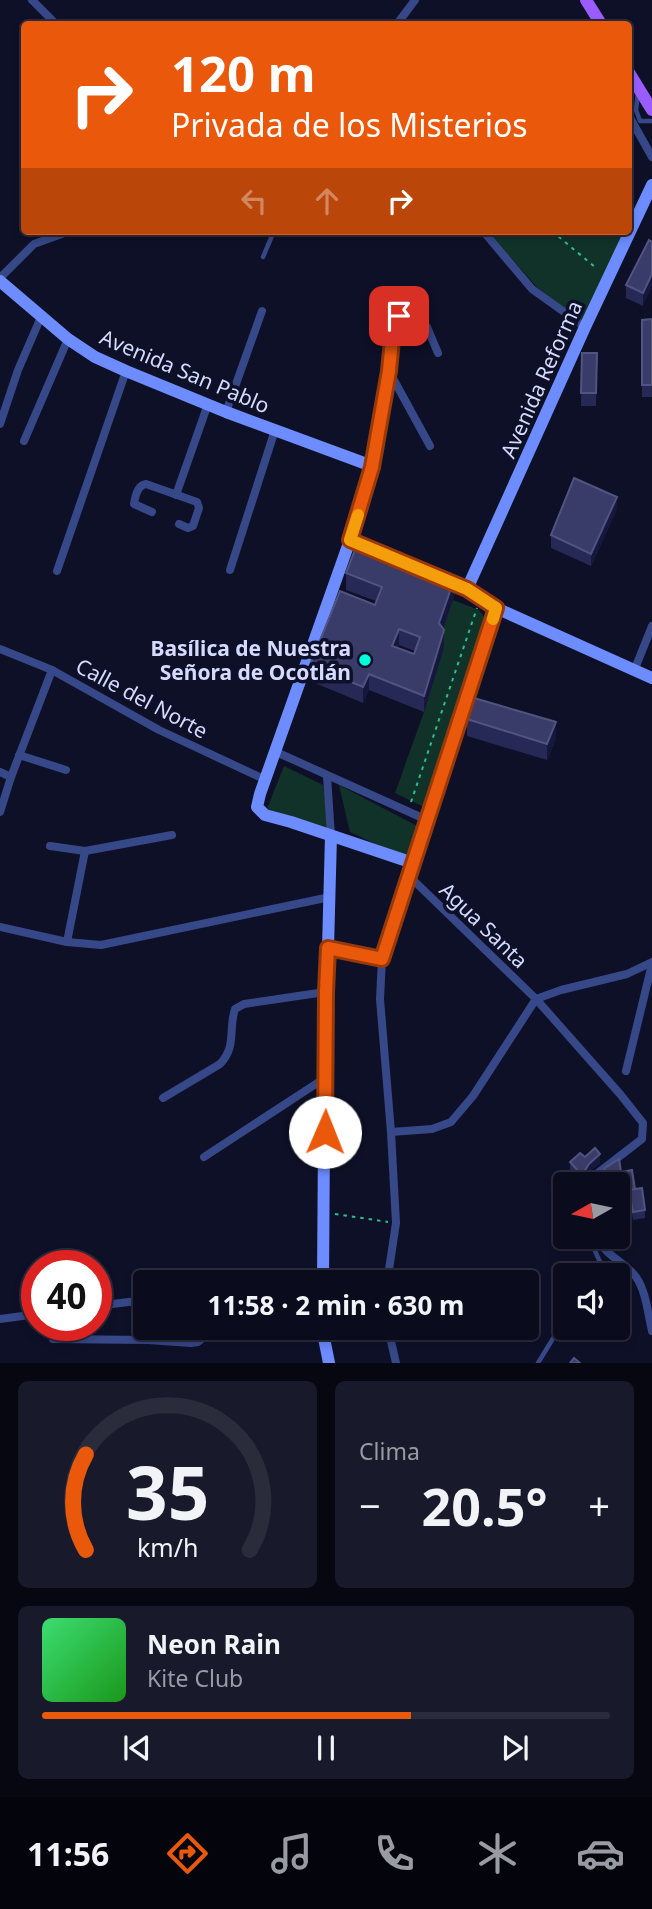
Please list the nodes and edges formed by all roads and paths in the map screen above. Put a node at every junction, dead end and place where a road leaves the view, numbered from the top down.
1 (32, 0) edge
2 (415, 0) edge
3 (586, 0) edge
4 (53, 21) edge
5 (399, 21) edge
6 (599, 21) edge
7 (632, 77) edge
8 (638, 87) junction
9 (652, 110) edge
10 (632, 121) edge
11 (652, 121) edge
12 (652, 157) edge
13 (652, 185) edge
14 (632, 227) edge
15 (59, 235) edge
16 (272, 235) edge
17 (486, 235) edge
18 (557, 235) edge
19 (628, 235) edge
20 (263, 257) dead end
21 (596, 268) dead end
22 (1, 285) edge
23 (262, 311) dead end
24 (41, 317) junction
25 (585, 327) junction
26 (68, 339) junction
27 (438, 353) dead end
28 (126, 371) junction
29 (389, 371) junction
30 (208, 404) junction
31 (226, 412) junction
32 (0, 424) edge
33 (275, 430) junction
34 (24, 441) dead end
35 (430, 446) dead end
36 (372, 467) junction
37 (176, 495) junction
38 (152, 512) dead end
39 (179, 524) dead end
40 (230, 570) dead end
41 (57, 571) dead end
42 (432, 575) edge
43 (467, 589) junction
44 (481, 598) junction
45 (496, 608) junction
46 (652, 626) edge
47 (0, 649) edge
48 (52, 670) junction
49 (634, 671) junction
50 (652, 678) edge
51 (274, 751) junction
52 (19, 755) junction
53 (66, 770) dead end
54 (0, 772) edge
55 (327, 776) junction
56 (10, 777) junction
57 (266, 780) junction
58 (0, 812) edge
59 (407, 813) junction
60 (427, 820) junction
61 (172, 835) dead end
62 (331, 836) junction
63 (50, 846) dead end
64 (85, 851) junction
65 (410, 869) junction
66 (330, 897) junction
67 (0, 927) edge
68 (67, 942) junction
69 (328, 948) junction
70 (382, 959) junction
71 (652, 963) edge
72 (326, 992) junction
73 (536, 999) junction
74 (626, 1071) dead end
75 (325, 1078) junction
76 (163, 1098) dead end
77 (391, 1132) junction
78 (204, 1157) dead end
79 (599, 1172) edge
80 (324, 1213) junction
81 (396, 1223) junction
82 (605, 1250) edge
83 (323, 1270) edge
84 (389, 1270) edge
85 (133, 1301) edge
86 (112, 1304) edge
87 (21, 1316) edge
88 (0, 1319) edge
89 (652, 1331) edge
90 (553, 1337) edge
91 (112, 1340) edge
92 (133, 1340) edge
93 (148, 1340) edge
94 (200, 1340) edge
95 (325, 1340) edge
96 (390, 1340) edge
97 (330, 1363) edge
98 (396, 1363) edge
99 (538, 1363) edge

1 - 4 street
2 - 5 street
3 - 6 main road
7 - 8 main road
8 - 9 main road
8 - 11 lane
10 - 12 street
13 - 14 street, Avenida Reforma
15 - 22 street
16 - 20 lane
17 - 25 street
18 - 21 path
19 - 25 street, Avenida Reforma
22 - 24 street, Avenida San Pablo
23 - 31 street
24 - 26 street, Avenida San Pablo
24 - 32 street
25 - 43 street, Avenida Reforma
26 - 28 street, Avenida San Pablo
26 - 34 street
27 - 29 street
28 - 30 street, Avenida San Pablo
28 - 41 street
29 - 35 street
29 - 36 street
30 - 31 street, Avenida San Pablo
30 - 37 street
31 - 33 street, Avenida San Pablo
33 - 36 street, Avenida San Pablo
33 - 40 street
36 - 51 street
37 - 38 street
37 - 39 street
42 - 43 street
43 - 44 street
44 - 45 street
44 - 59 path
45 - 49 street
45 - 60 street
46 - 49 street
47 - 48 street, Calle del Norte
48 - 52 street
48 - 57 street, Calle del Norte
49 - 50 street
51 - 55 street
51 - 57 street
52 - 53 street
52 - 56 street
54 - 56 street
55 - 59 street
55 - 62 street
56 - 58 street
57 - 62 street
59 - 60 street
60 - 65 street
61 - 64 street
62 - 65 street
62 - 66 street
63 - 64 street
64 - 68 street
65 - 70 street
65 - 73 street, Agua Santa
66 - 68 street
66 - 69 street
67 - 68 street
69 - 70 street
69 - 72 street
70 - 77 street
71 - 73 street
71 - 74 street
72 - 75 street
72 - 76 street
73 - 77 street
73 - 79 street, Agua Santa
75 - 78 street
75 - 80 street
77 - 81 street
80 - 81 path
80 - 83 street
81 - 84 street
82 - 89 street
85 - 86 street
87 - 88 street
90 - 99 lane
91 - 92 street
93 - 94 street
95 - 97 street
96 - 98 street

